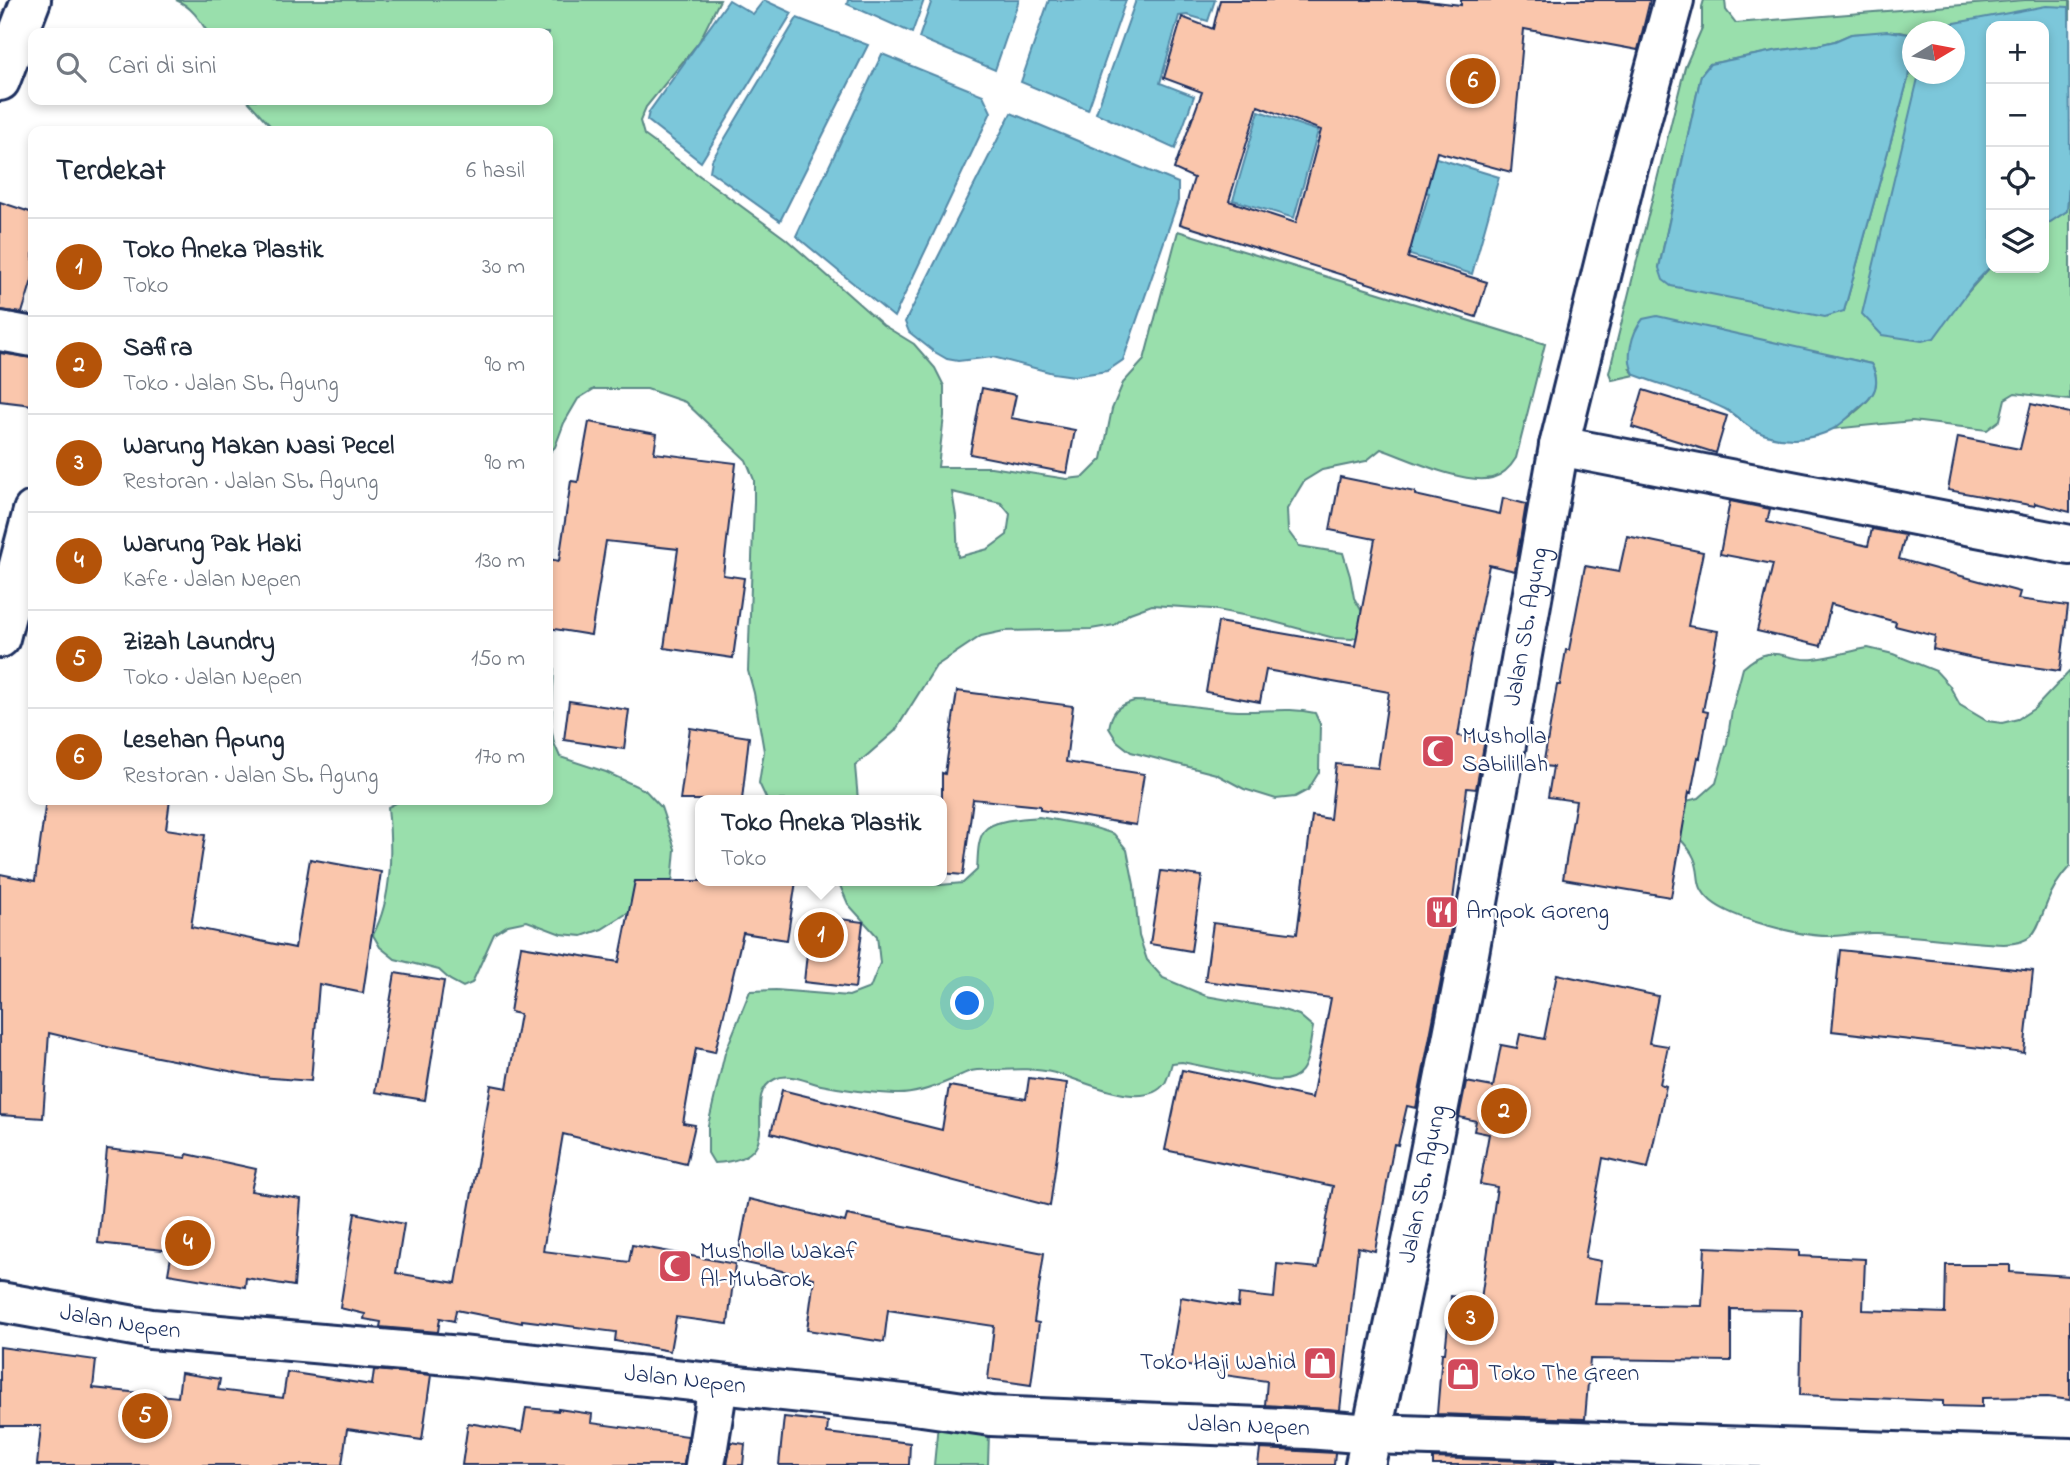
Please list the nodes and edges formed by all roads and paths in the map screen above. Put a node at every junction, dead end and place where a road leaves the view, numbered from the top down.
1 (31, 0) edge
2 (1674, 0) edge
3 (15, 60) edge
4 (0, 331) edge
5 (28, 337) edge
6 (1559, 446) junction
7 (28, 530) edge
8 (2070, 545) edge
9 (0, 638) edge
10 (0, 1302) edge
11 (718, 1385) junction
12 (1368, 1449) edge
13 (2070, 1458) edge
14 (705, 1465) edge

1 - 3 street
2 - 6 street, Jalan Sb. Agung
4 - 5 street
6 - 8 street
6 - 12 street, Jalan Sb. Agung
7 - 9 street
10 - 11 street, Jalan Nepen
11 - 12 street, Jalan Nepen
11 - 14 street
12 - 13 street, Jalan Nepen

